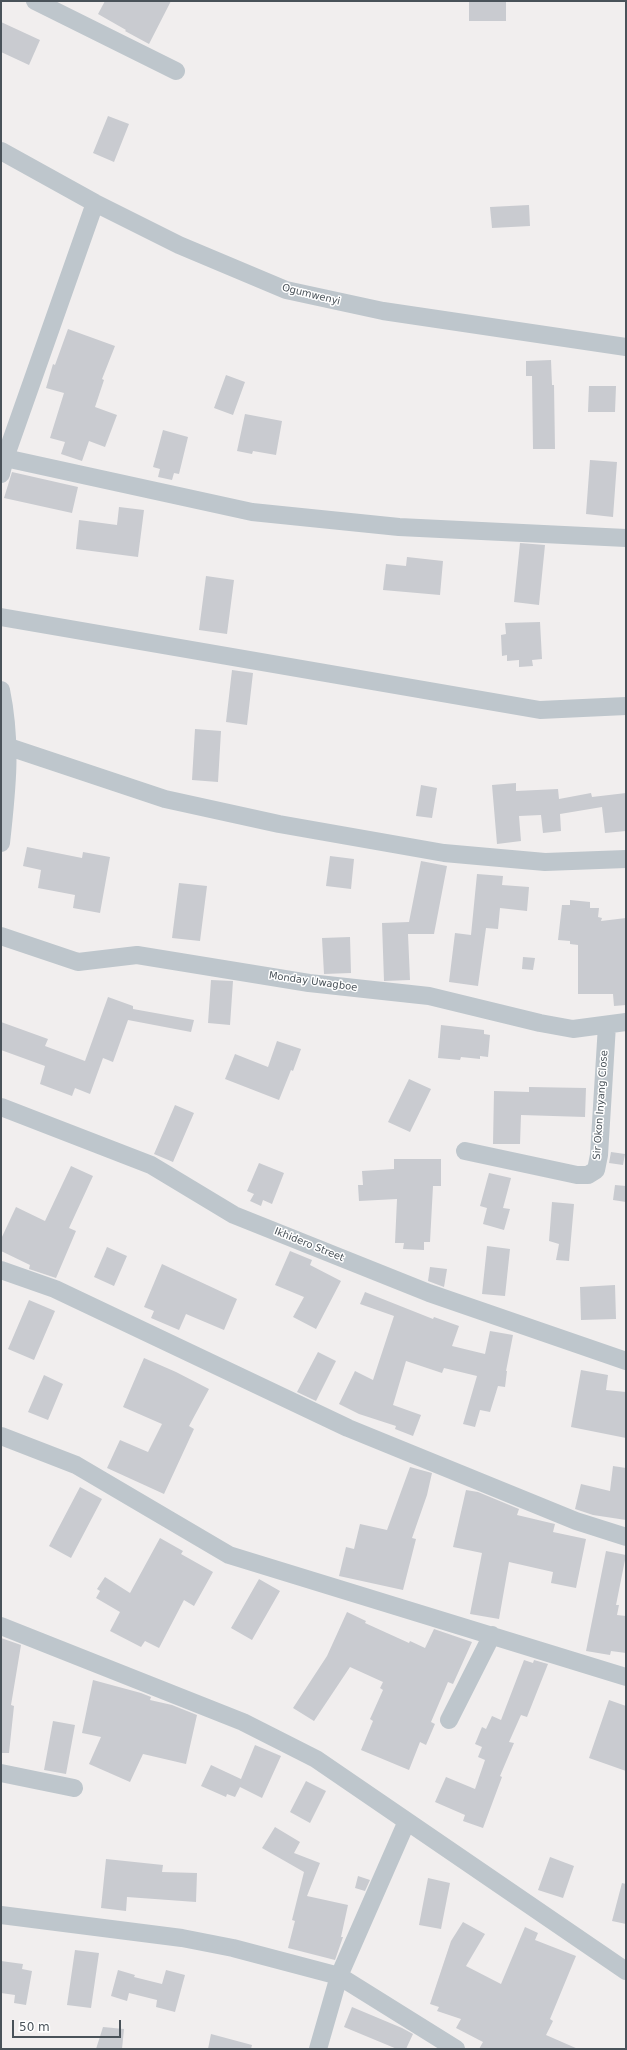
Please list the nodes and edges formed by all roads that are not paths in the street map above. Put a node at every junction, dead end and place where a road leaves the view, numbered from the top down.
1 (35, 1) edge
2 (176, 71) dead end
3 (1, 151) edge
4 (95, 204) junction
5 (626, 347) edge
6 (3, 466) edge
7 (626, 538) edge
8 (1, 617) edge
9 (1, 690) edge
10 (626, 706) edge
11 (9, 747) junction
12 (1, 844) edge
13 (626, 859) edge
14 (1, 936) edge
15 (626, 1022) edge
16 (607, 1025) junction
17 (1, 1107) edge
18 (465, 1151) dead end
19 (1, 1270) edge
20 (626, 1361) edge
21 (1, 1436) edge
22 (626, 1537) edge
23 (1, 1626) edge
24 (492, 1635) junction
25 (626, 1677) edge
26 (449, 1720) dead end
27 (1, 1774) edge
28 (74, 1788) dead end
29 (407, 1821) junction
30 (1, 1915) edge
31 (626, 1971) edge
32 (339, 1976) junction
33 (318, 2049) edge
34 (456, 2049) edge

1 - 2 street
3 - 4 street, Ogumwenyi
4 - 5 street, Ogumwenyi
4 - 6 street
6 - 7 street
8 - 10 street
9 - 11 street
11 - 12 street
11 - 13 street
14 - 16 street, Monday Uwagboe
15 - 16 street, Monday Uwagboe
16 - 18 street, Sir Okon Inyang Close
17 - 20 street, Ikhidero Street
19 - 22 street
21 - 24 street
23 - 29 street
24 - 25 street
24 - 26 street
27 - 28 street
29 - 31 street
29 - 32 street
30 - 32 street
32 - 33 street
32 - 34 street

